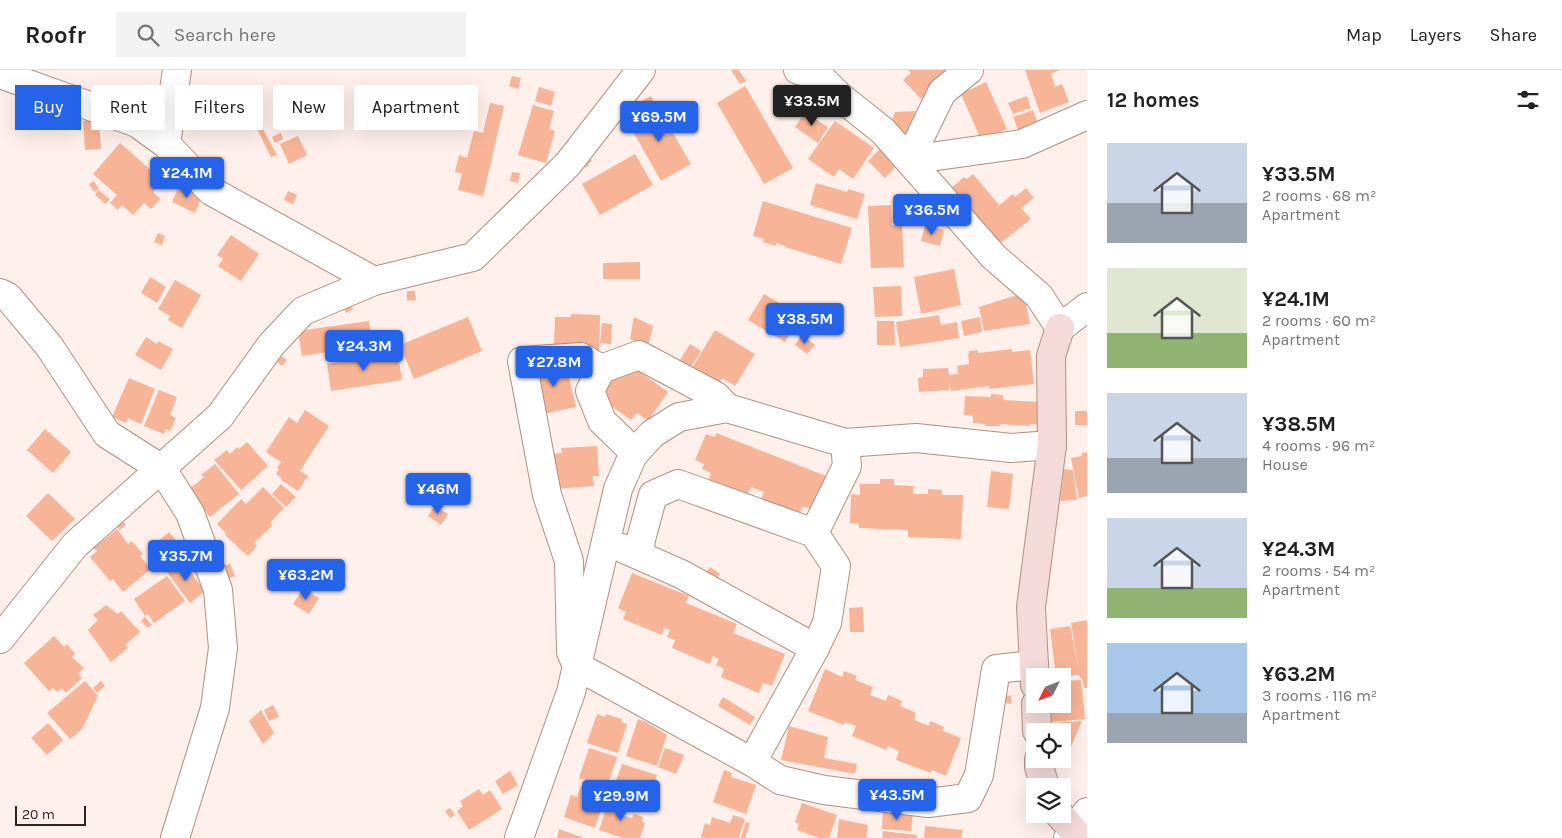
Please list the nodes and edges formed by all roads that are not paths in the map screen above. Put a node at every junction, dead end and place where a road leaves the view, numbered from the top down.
1 (177, 70) edge
2 (641, 70) edge
3 (798, 70) edge
4 (969, 70) edge
5 (0, 74) edge
6 (1087, 116) edge
7 (166, 144) junction
8 (909, 160) junction
9 (374, 281) junction
10 (0, 293) edge
11 (1087, 307) edge
12 (1060, 328) junction
13 (601, 369) junction
14 (727, 408) junction
15 (845, 443) junction
16 (1052, 446) junction
17 (635, 453) junction
18 (162, 469) junction
19 (814, 533) junction
20 (607, 541) junction
21 (640, 547) junction
22 (0, 639) edge
23 (815, 648) junction
24 (577, 666) junction
25 (1034, 668) edge
26 (1026, 674) edge
27 (752, 762) junction
28 (175, 838) edge
29 (519, 838) edge

1 - 7 street
2 - 9 street
3 - 8 street
4 - 8 street
5 - 7 street
6 - 8 street
7 - 9 street
8 - 12 street
9 - 18 street
10 - 18 street
11 - 12 street
12 - 16 street
13 - 14 street
13 - 17 street
13 - 24 street
14 - 15 street
14 - 17 street
15 - 16 street
15 - 19 street
16 - 25 street
17 - 20 street
18 - 22 street
18 - 28 street
19 - 21 street
19 - 23 street
20 - 21 street
20 - 24 street
21 - 23 street
23 - 27 street
24 - 27 street
24 - 29 street
26 - 27 street

